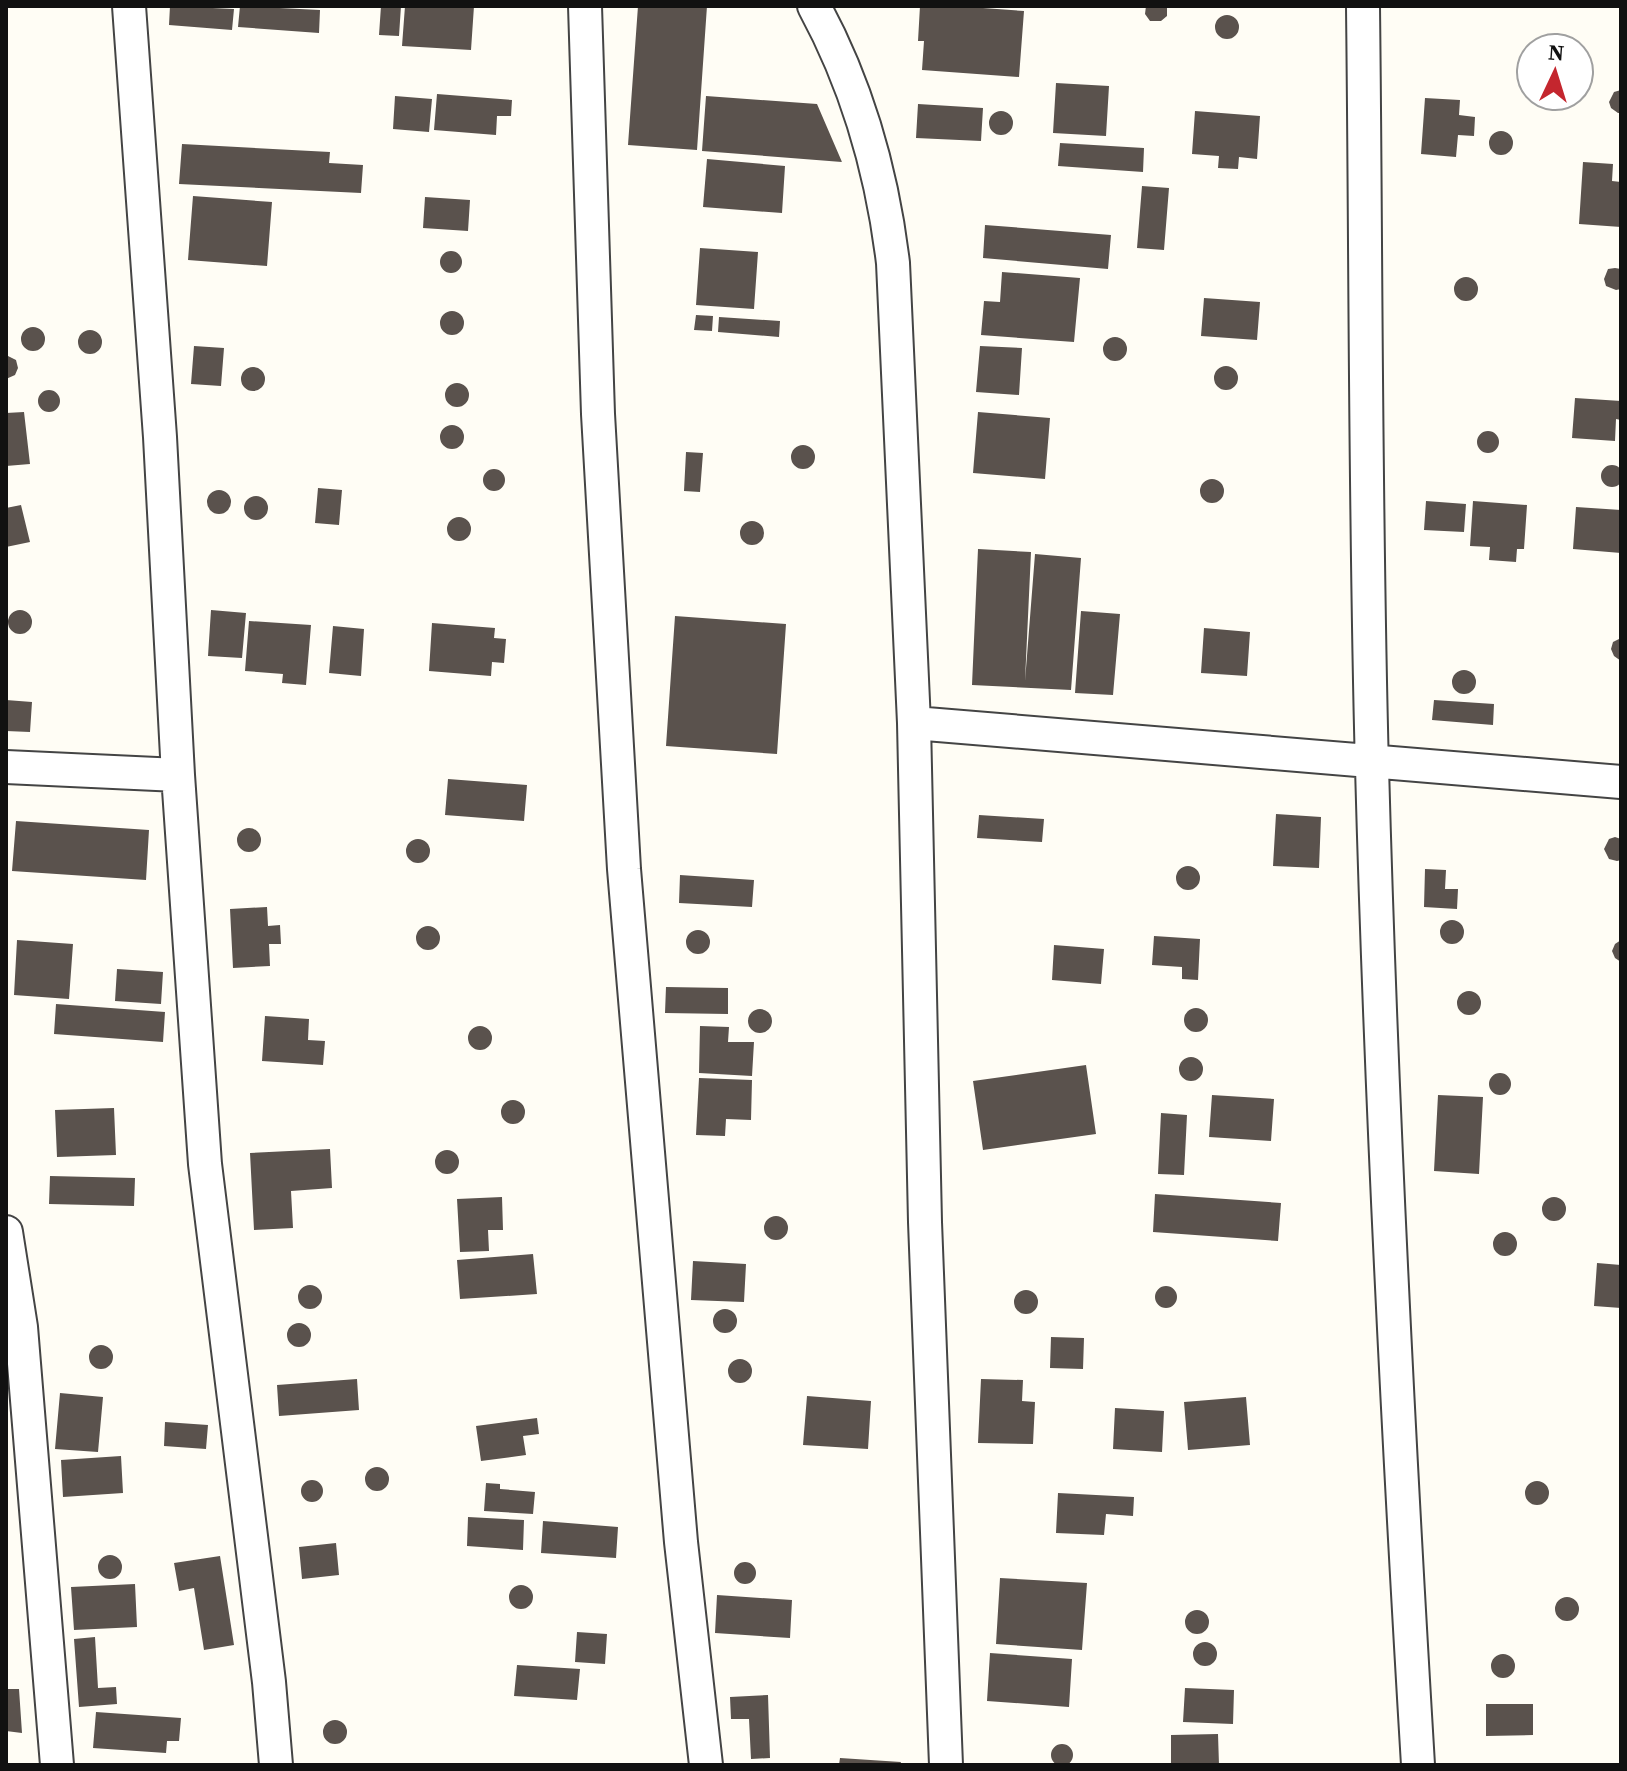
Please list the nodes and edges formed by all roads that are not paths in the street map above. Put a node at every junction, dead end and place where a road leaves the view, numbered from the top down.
1 (129, 6) edge
2 (585, 6) edge
3 (814, 6) edge
4 (1363, 6) edge
5 (914, 723) junction
6 (1372, 762) junction
7 (6, 767) edge
8 (178, 775) junction
9 (1621, 782) edge
10 (6, 1232) edge
11 (57, 1765) edge
12 (276, 1765) edge
13 (706, 1765) edge
14 (946, 1765) edge
15 (1418, 1765) edge

1 - 8 street
2 - 13 street
3 - 5 street
4 - 6 street
5 - 6 street
5 - 14 street
6 - 9 street
6 - 15 street
7 - 8 street
8 - 12 street
10 - 11 street

